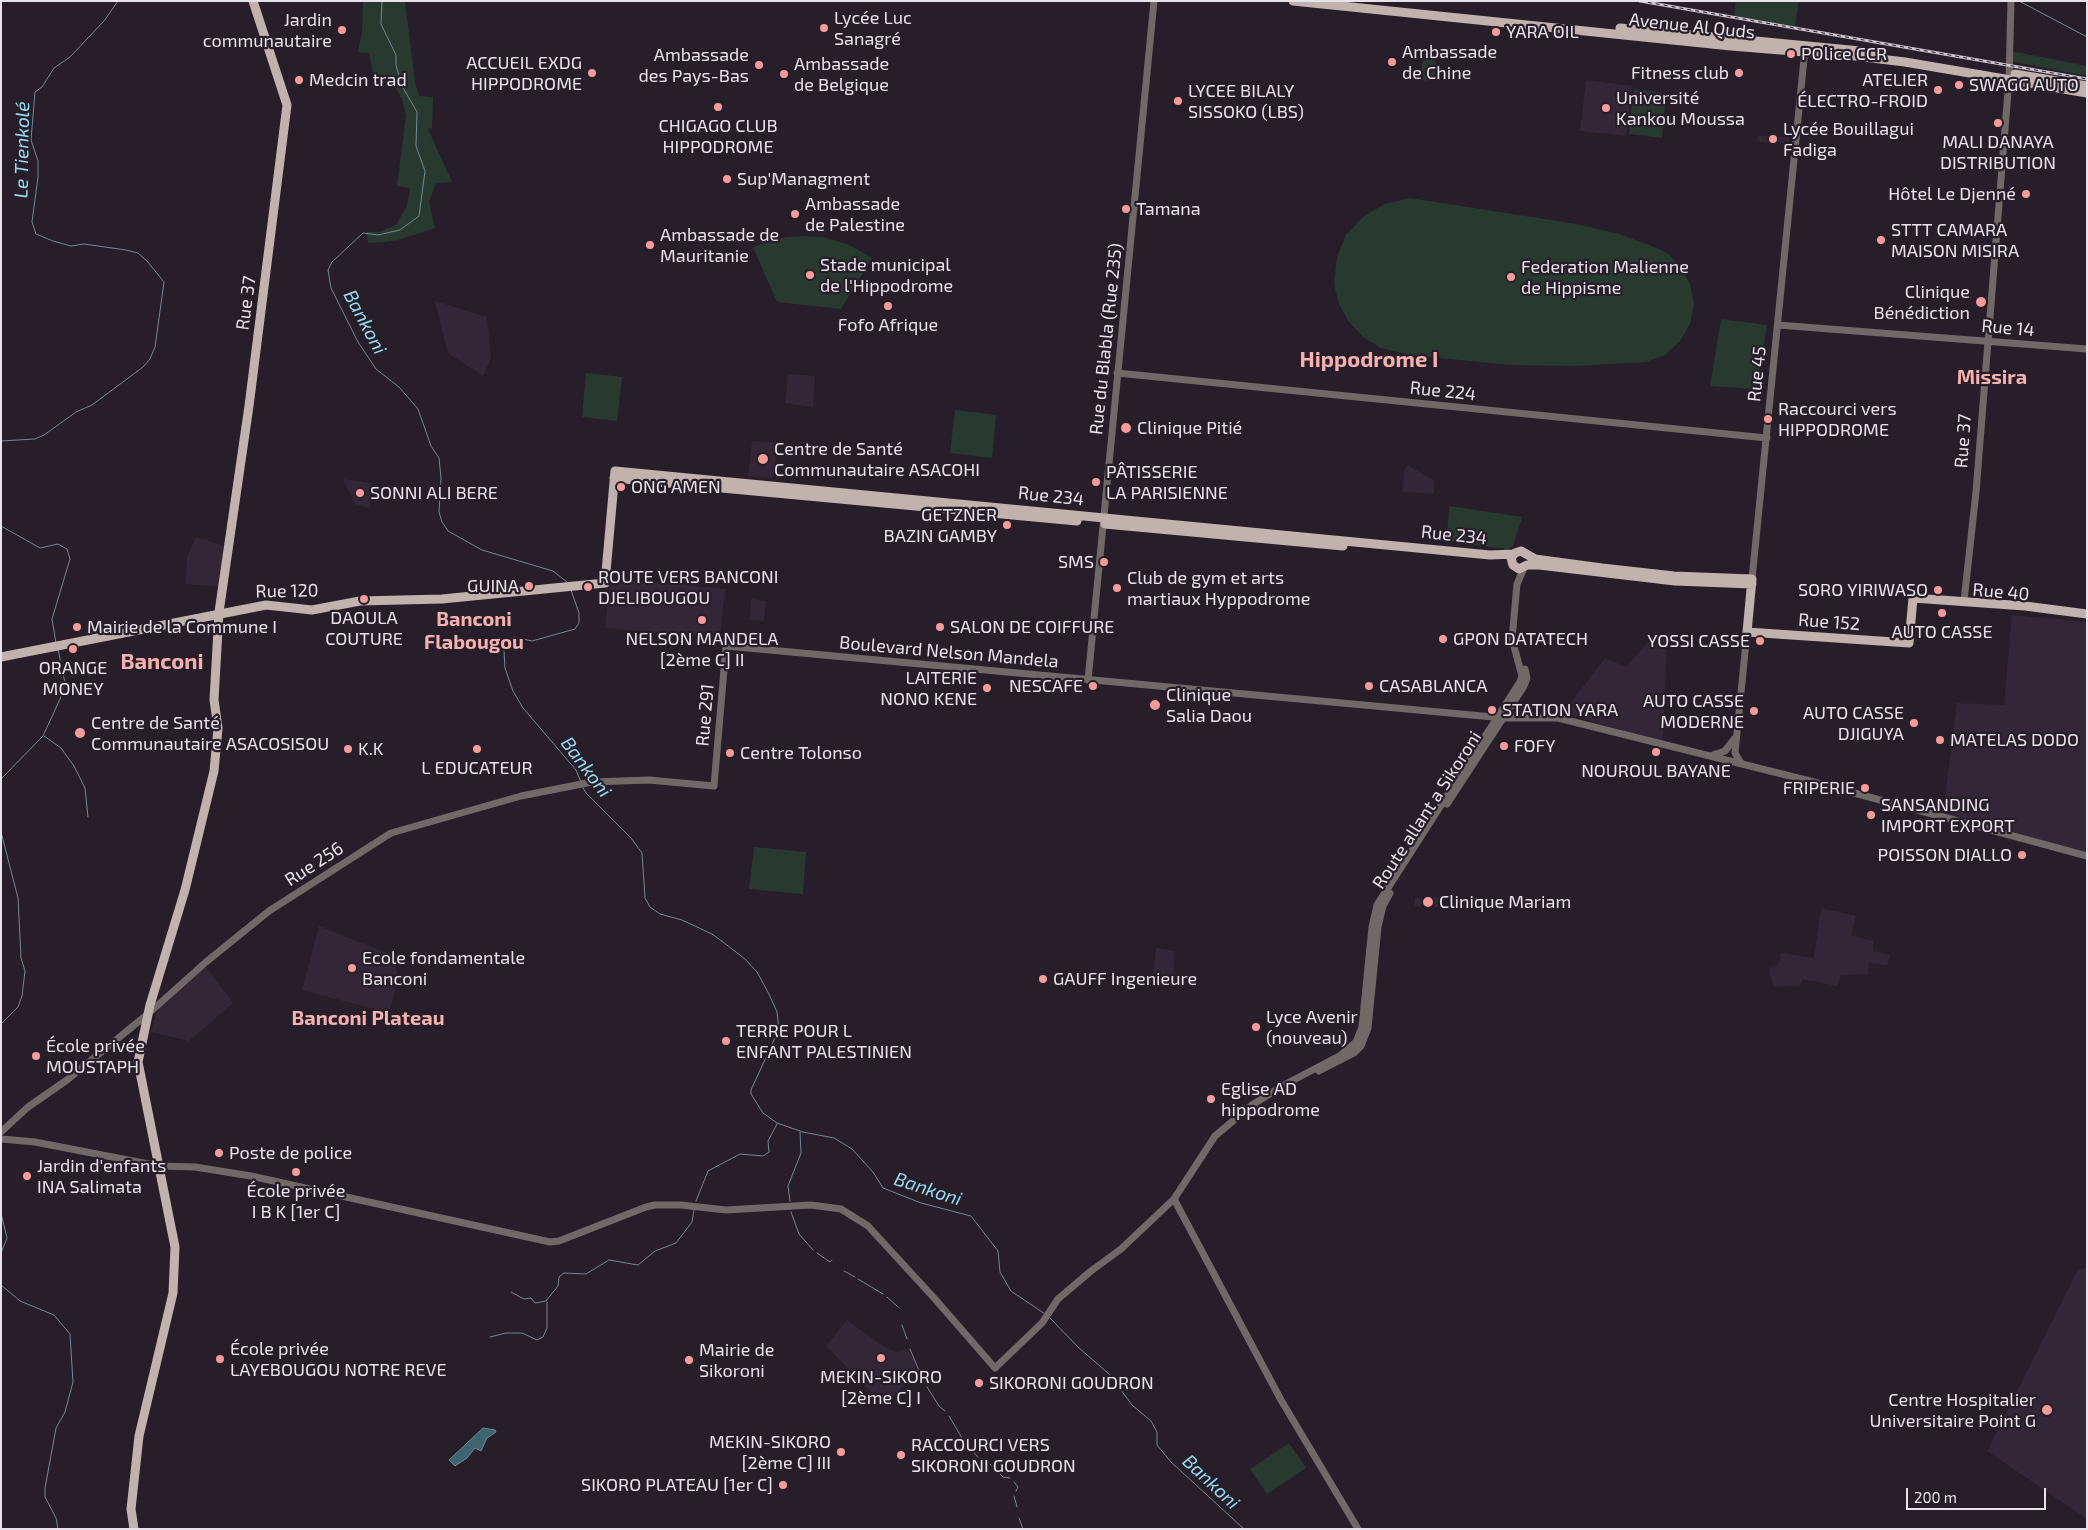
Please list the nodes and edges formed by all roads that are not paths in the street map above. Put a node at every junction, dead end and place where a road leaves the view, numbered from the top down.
1 (253, 1) edge
2 (1154, 1) edge
3 (1293, 1) edge
4 (1358, 1) edge
5 (2011, 1) edge
6 (1805, 49) junction
7 (2009, 76) junction
8 (2087, 86) edge
9 (2087, 93) edge
10 (1778, 325) junction
11 (1987, 342) junction
12 (2087, 349) edge
13 (1117, 373) junction
14 (1766, 438) junction
15 (614, 474) joint
16 (1103, 520) junction
17 (1513, 561) junction
18 (1527, 564) junction
19 (1752, 581) junction
20 (1517, 584) junction
21 (1912, 600) junction
22 (1964, 601) junction
23 (219, 612) junction
24 (2087, 614) edge
25 (2087, 618) edge
26 (1747, 632) junction
27 (726, 646) joint
28 (1, 657) edge
29 (1088, 680) junction
30 (1501, 718) junction
31 (1736, 735) junction
32 (1709, 755) junction
33 (1742, 764) junction
34 (714, 786) joint
35 (2087, 856) edge
36 (149, 1013) junction
37 (1308, 1072) junction
38 (1, 1132) edge
39 (1, 1139) edge
40 (159, 1166) junction
41 (1174, 1199) junction
42 (134, 1529) edge
43 (1358, 1529) edge

1 - 23 main road, Rue 37
2 - 13 street, Rue du Blabla (Rue 235)
3 - 6 main road, Avenue Al Quds
4 - 6 main road, Avenue Al Quds
5 - 7 street, Rue 37
6 - 7 main road, Avenue Al Quds
6 - 10 street, Rue 45
7 - 8 main road, Avenue Al Quds
7 - 9 main road, Avenue Al Quds
7 - 11 street, Rue 37
10 - 11 street, Rue 14
10 - 14 street, Rue 45
11 - 12 street, Rue 14
11 - 22 street, Rue 37
13 - 14 street, Rue 224
13 - 16 street, Rue du Blabla (Rue 235)
14 - 19 street, Rue 45
15 - 16 main road, Rue 234
15 - 23 main road, Rue 120
16 - 17 main road, Rue 234
16 - 29 street, Rue du Blabla (Rue 235)
17 - 18 main road
17 - 18 main road
17 - 20 street
18 - 19 main road
18 - 20 street
19 - 26 main road, Rue 45
20 - 30 street, Route allant a Sikoroni
21 - 22 main road, Rue 40
21 - 25 main road, Rue 40
21 - 26 main road, Rue 152
22 - 24 main road, Rue 40
23 - 28 main road, Rue 120
23 - 36 main road, Rue 37
26 - 31 street, Rue 45
27 - 29 street, Boulevard Nelson Mandela
27 - 34 street, Rue 291
29 - 30 street, Boulevard Nelson Mandela
30 - 32 street, Boulevard Nelson Mandela
30 - 37 street
30 - 37 street, Route allant a Sikoroni
31 - 32 street
31 - 33 street, Rue 45
32 - 33 street, Boulevard Nelson Mandela
33 - 35 street, Boulevard Nelson Mandela
34 - 36 street, Rue 256
36 - 38 street, Rue 256
36 - 40 main road, Rue 37
37 - 41 street
39 - 40 street
40 - 41 street
40 - 42 main road, Rue 37
41 - 43 street

